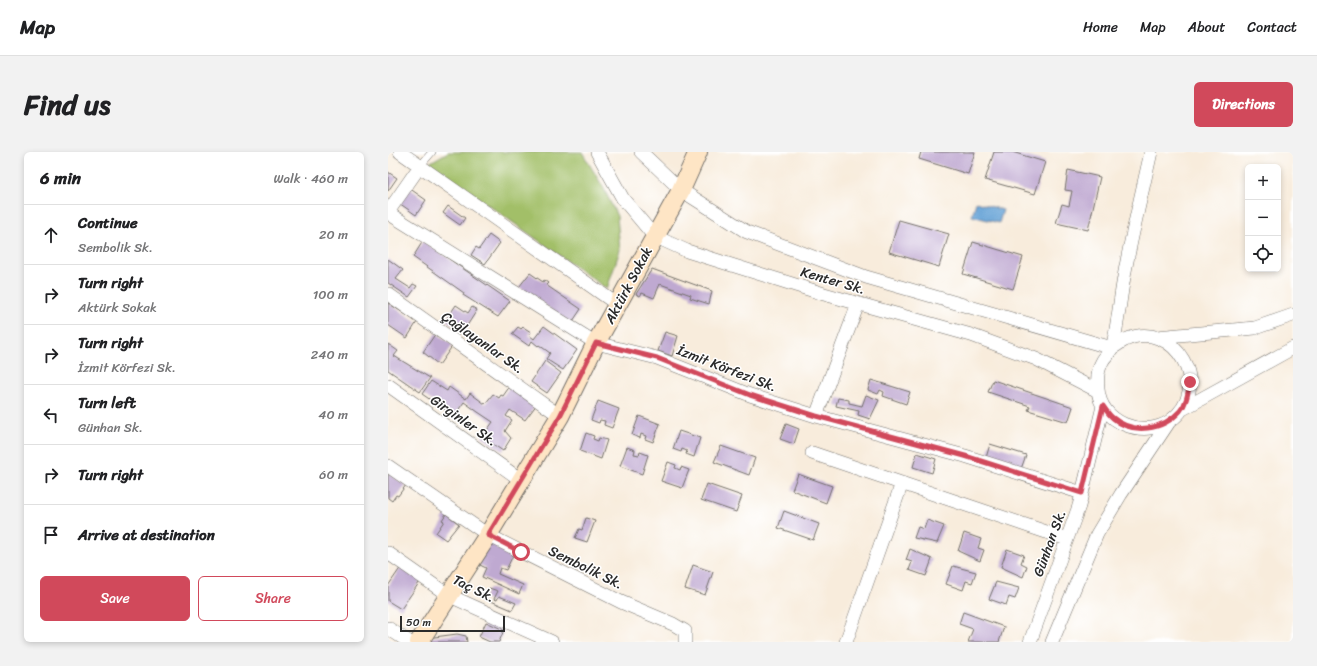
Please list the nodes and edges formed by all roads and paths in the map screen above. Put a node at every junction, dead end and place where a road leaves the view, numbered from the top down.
1 (400, 152) edge
2 (432, 152) edge
3 (596, 152) edge
4 (641, 152) edge
5 (698, 152) edge
6 (1151, 152) edge
7 (420, 166) junction
8 (681, 190) junction
9 (388, 212) edge
10 (654, 236) junction
11 (388, 294) edge
12 (858, 304) junction
13 (618, 305) junction
14 (1293, 315) edge
15 (1156, 337) junction
16 (596, 343) junction
17 (1112, 348) junction
18 (1293, 348) edge
19 (388, 385) edge
20 (1098, 391) junction
21 (1103, 406) junction
22 (1181, 410) junction
23 (560, 416) junction
24 (816, 416) junction
25 (1170, 421) junction
26 (812, 453) dead end
27 (388, 466) edge
28 (522, 480) junction
29 (902, 484) junction
30 (1082, 493) junction
31 (488, 535) junction
32 (1067, 539) junction
33 (388, 553) edge
34 (448, 595) junction
35 (388, 628) edge
36 (410, 642) edge
37 (419, 642) edge
38 (552, 642) edge
39 (685, 642) edge
40 (846, 642) edge
41 (1030, 642) edge
42 (1052, 642) edge

1 - 7 street
2 - 7 lane
3 - 10 street, Kenter Sk.
4 - 8 street, Kenter Sk.
5 - 8 street, Aktürk Sokak
6 - 17 street
7 - 9 street
7 - 13 street
8 - 10 street, Aktürk Sokak
8 - 17 street, Kenter Sk.
9 - 16 street, İzmit Körfezi Sk.
10 - 12 street, Kenter Sk.
10 - 13 street, Aktürk Sokak
11 - 23 street, Çağlayanlar Sk.
12 - 20 street, Kenter Sk.
12 - 24 street
13 - 16 street, Aktürk Sokak
14 - 15 street
15 - 17 street
15 - 22 street
16 - 23 street, Aktürk Sokak
16 - 24 street, İzmit Körfezi Sk.
17 - 20 street
18 - 22 street
19 - 28 street, Girginler Sk.
20 - 21 street
21 - 25 street
21 - 30 street, Günhan Sk.
22 - 25 street
23 - 28 street, Aktürk Sokak
24 - 30 street, İzmit Körfezi Sk.
25 - 42 street
26 - 29 street
27 - 31 street, Sembolik Sk.
28 - 31 street, Aktürk Sokak
29 - 32 street
29 - 40 street
30 - 32 street, Günhan Sk.
31 - 34 street, Aktürk Sokak
31 - 39 street, Sembolik Sk.
32 - 41 street, Günhan Sk.
33 - 34 street, Taç Sk.
34 - 37 street, Aktürk Sokak
34 - 38 street, Taç Sk.
35 - 36 street

